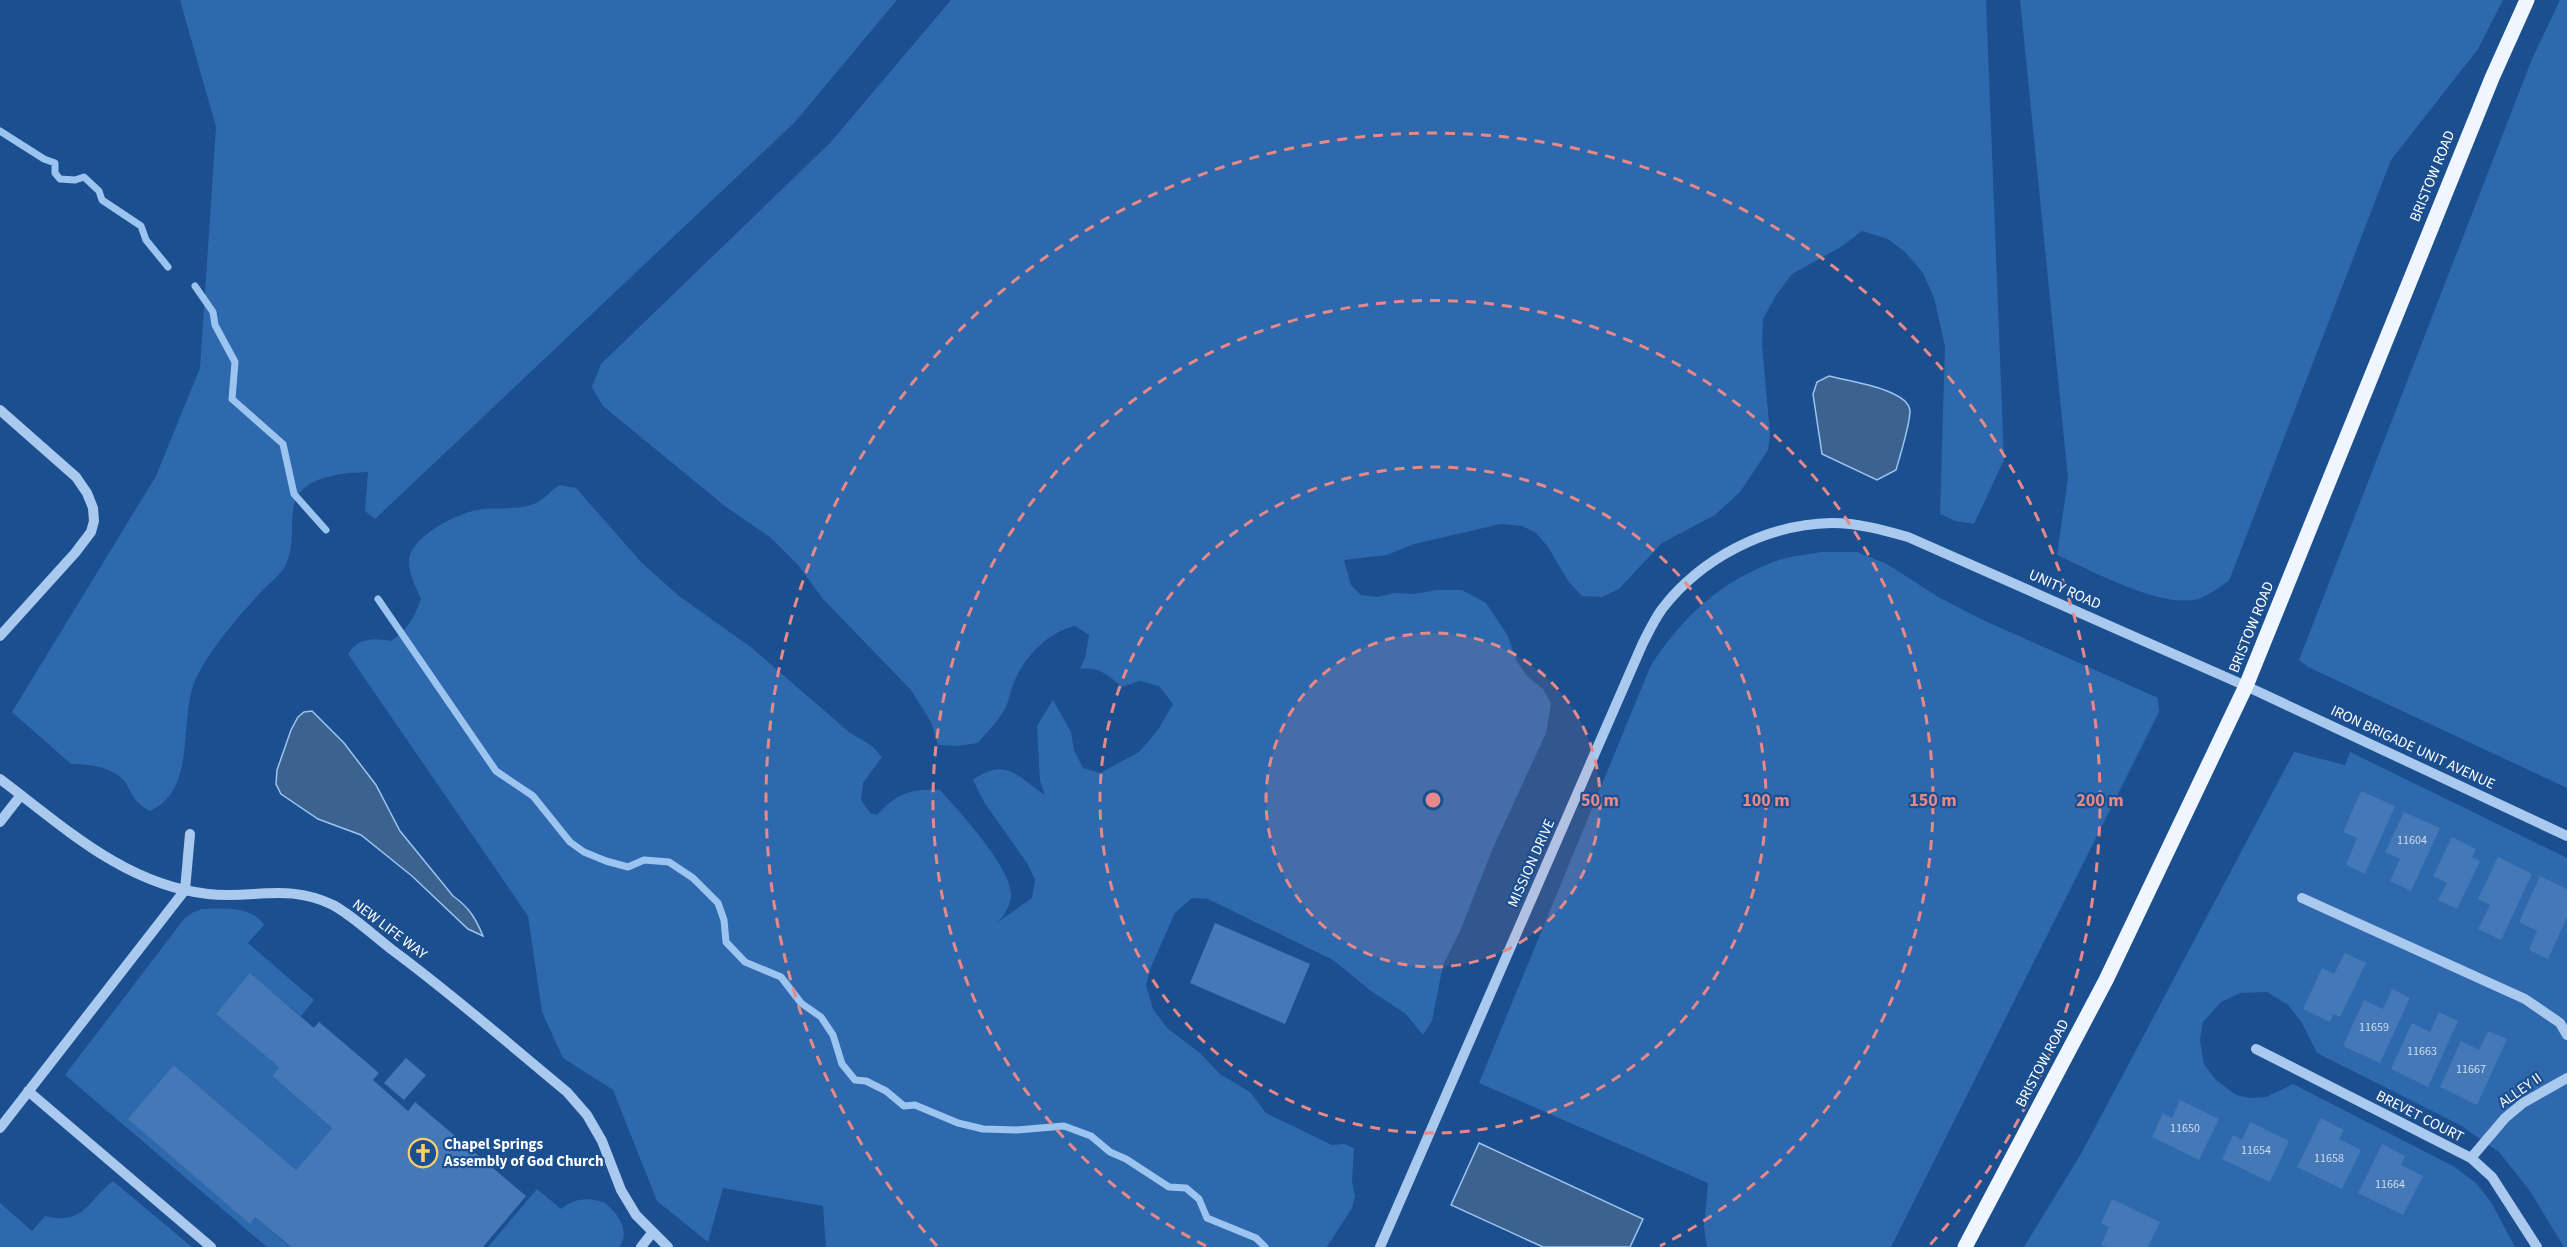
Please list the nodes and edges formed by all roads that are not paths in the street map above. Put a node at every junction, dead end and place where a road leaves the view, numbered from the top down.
1 (2527, 0) edge
2 (0, 410) edge
3 (1870, 526) joint
4 (0, 636) edge
5 (2246, 686) junction
6 (0, 779) edge
7 (21, 795) junction
8 (0, 822) edge
9 (189, 834) dead end
10 (2567, 836) edge
11 (185, 890) junction
12 (2302, 897) dead end
13 (2567, 1035) edge
14 (2256, 1049) dead end
15 (2567, 1078) edge
16 (28, 1090) junction
17 (0, 1128) edge
18 (2471, 1158) junction
19 (652, 1233) junction
20 (211, 1247) edge
21 (641, 1247) edge
22 (668, 1247) edge
23 (1380, 1247) edge
24 (1965, 1247) edge
25 (2537, 1247) edge

1 - 5 main road, BRISTOW ROAD
2 - 4 street
3 - 5 street, UNITY ROAD
3 - 23 street, MISSION DRIVE
5 - 10 street, IRON BRIGADE UNIT AVENUE
5 - 24 main road, BRISTOW ROAD
6 - 7 street, NEW LIFE WAY
7 - 8 street
7 - 11 street, NEW LIFE WAY
9 - 11 street
11 - 16 street
11 - 19 street, NEW LIFE WAY
12 - 13 street
14 - 18 street, BREVET COURT
15 - 18 street, ALLEY II
16 - 17 street
16 - 20 street
18 - 25 street, BREVET COURT
19 - 21 street
19 - 22 street, NEW LIFE WAY

